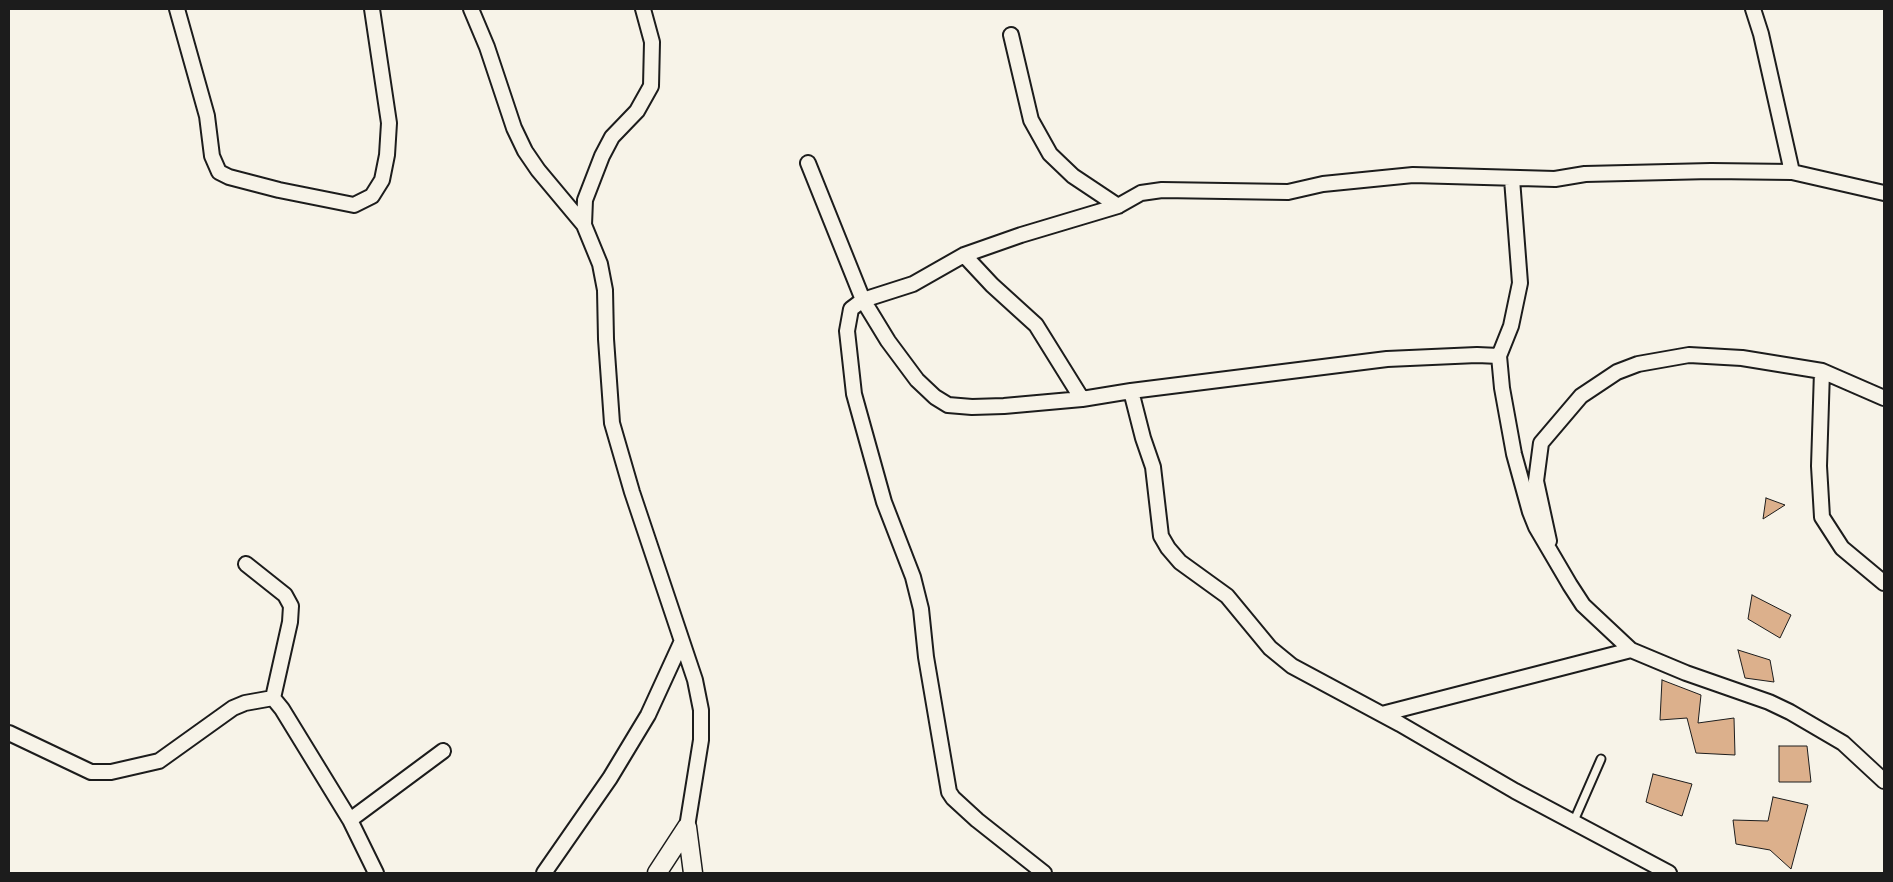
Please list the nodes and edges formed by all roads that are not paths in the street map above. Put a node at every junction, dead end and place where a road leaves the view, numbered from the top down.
1 (177, 9) edge
2 (372, 9) edge
3 (471, 9) edge
4 (643, 9) edge
5 (1753, 9) edge
6 (1012, 35) dead end
7 (808, 163) dead end
8 (1792, 172) junction
9 (1512, 179) junction
10 (1884, 193) edge
11 (1118, 206) junction
12 (584, 224) junction
13 (964, 256) junction
14 (863, 300) junction
15 (1499, 356) junction
16 (1822, 371) junction
17 (1131, 391) junction
18 (1884, 398) edge
19 (1082, 399) junction
20 (1551, 552) junction
21 (246, 564) dead end
22 (1884, 583) edge
23 (681, 644) junction
24 (1631, 650) junction
25 (273, 698) junction
26 (1382, 714) junction
27 (9, 733) edge
28 (443, 751) dead end
29 (1601, 759) dead end
30 (1884, 781) edge
31 (350, 820) junction
32 (1573, 823) junction
33 (687, 827) junction
34 (376, 873) edge
35 (544, 873) edge
36 (657, 873) edge
37 (693, 873) edge
38 (1044, 873) edge
39 (1669, 873) edge

1 - 2 street
3 - 12 street
4 - 12 street
5 - 8 street
6 - 11 street
7 - 14 street
8 - 9 street
8 - 10 street
9 - 11 street
9 - 15 street
11 - 13 street
12 - 23 street
13 - 14 street
13 - 19 street
14 - 19 street
14 - 38 street
15 - 17 street
15 - 20 street
16 - 18 street
16 - 20 street
16 - 22 street
17 - 19 street
17 - 26 street
20 - 24 street
21 - 25 street
23 - 33 street
23 - 35 street
24 - 26 street
24 - 30 street
25 - 27 street
25 - 31 street
26 - 32 street
28 - 31 street
29 - 32 lane
31 - 34 street
32 - 39 street
33 - 36 street
33 - 37 street

